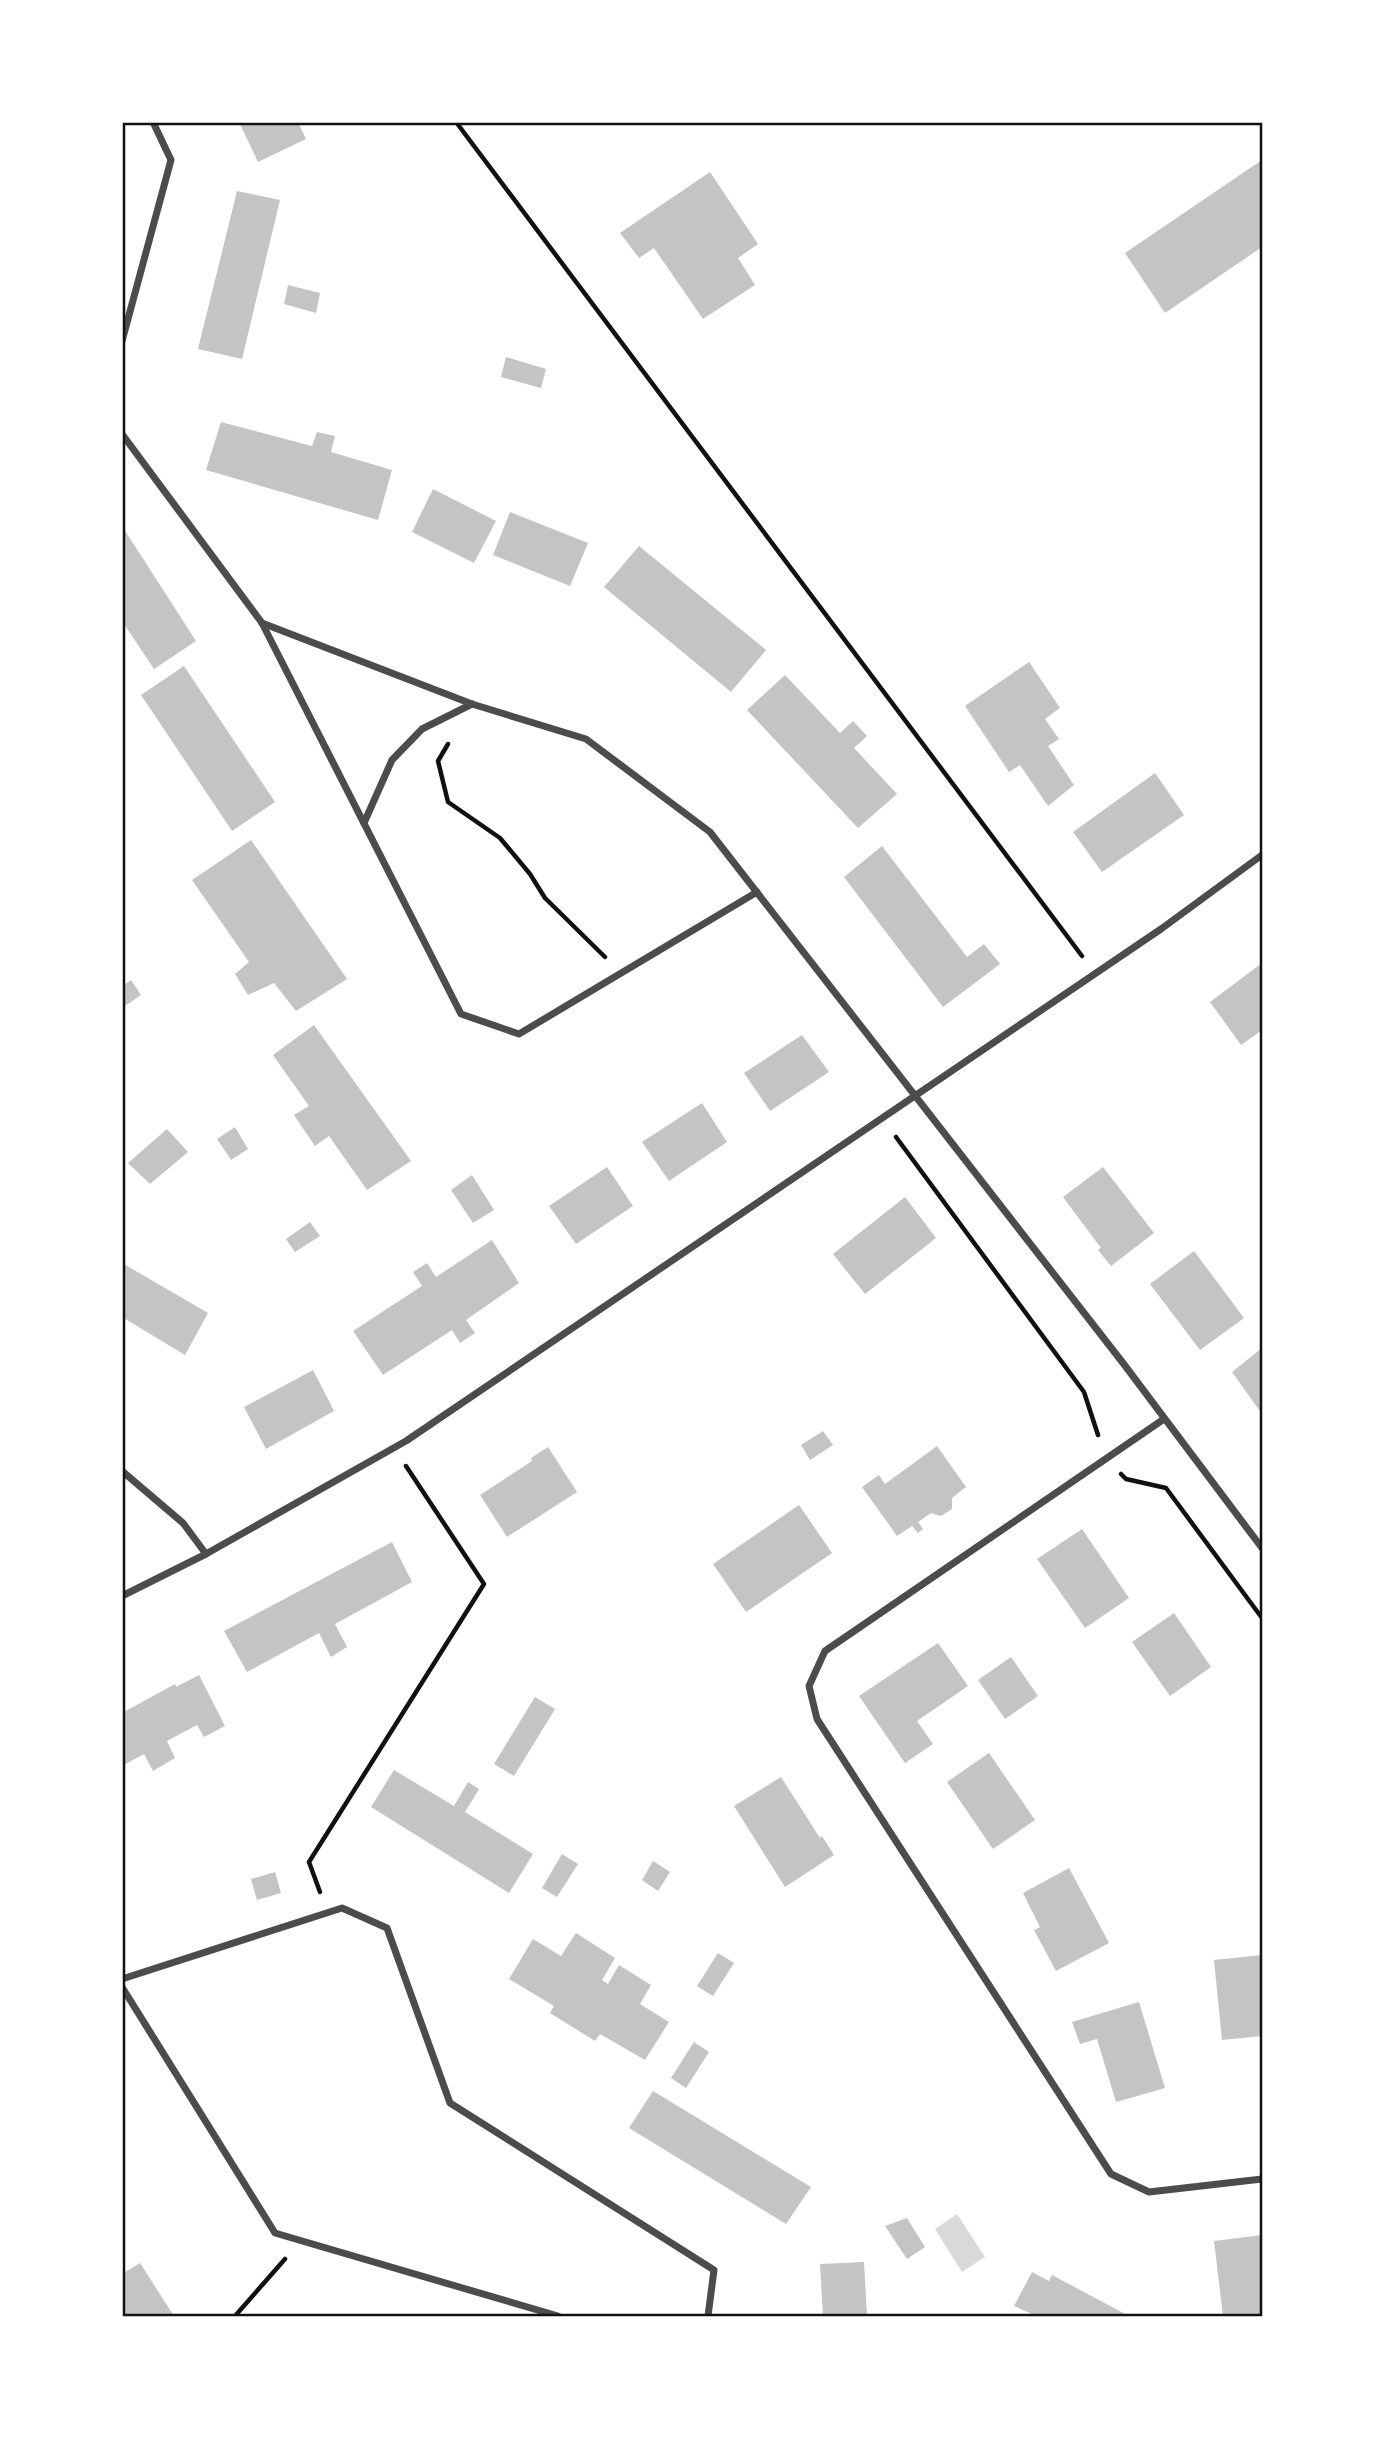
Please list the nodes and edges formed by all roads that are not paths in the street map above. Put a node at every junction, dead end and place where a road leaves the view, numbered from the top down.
1 (153, 122) edge
2 (122, 341) edge
3 (122, 434) edge
4 (262, 623) junction
5 (472, 704) junction
6 (364, 823) junction
7 (1262, 855) edge
8 (757, 892) junction
9 (915, 1096) junction
10 (1164, 1419) junction
11 (122, 1471) edge
12 (1262, 1548) edge
13 (206, 1554) junction
14 (122, 1596) edge
15 (122, 1979) edge
16 (122, 1987) edge
17 (1262, 2179) edge
18 (558, 2316) edge
19 (708, 2316) edge

1 - 2 street
3 - 4 street
4 - 5 street
4 - 6 street
5 - 6 street
5 - 8 street
6 - 8 street
7 - 9 street
8 - 9 street
9 - 10 street
9 - 13 street
10 - 12 street
10 - 17 street
11 - 13 street
13 - 14 street
15 - 19 street
16 - 18 street

